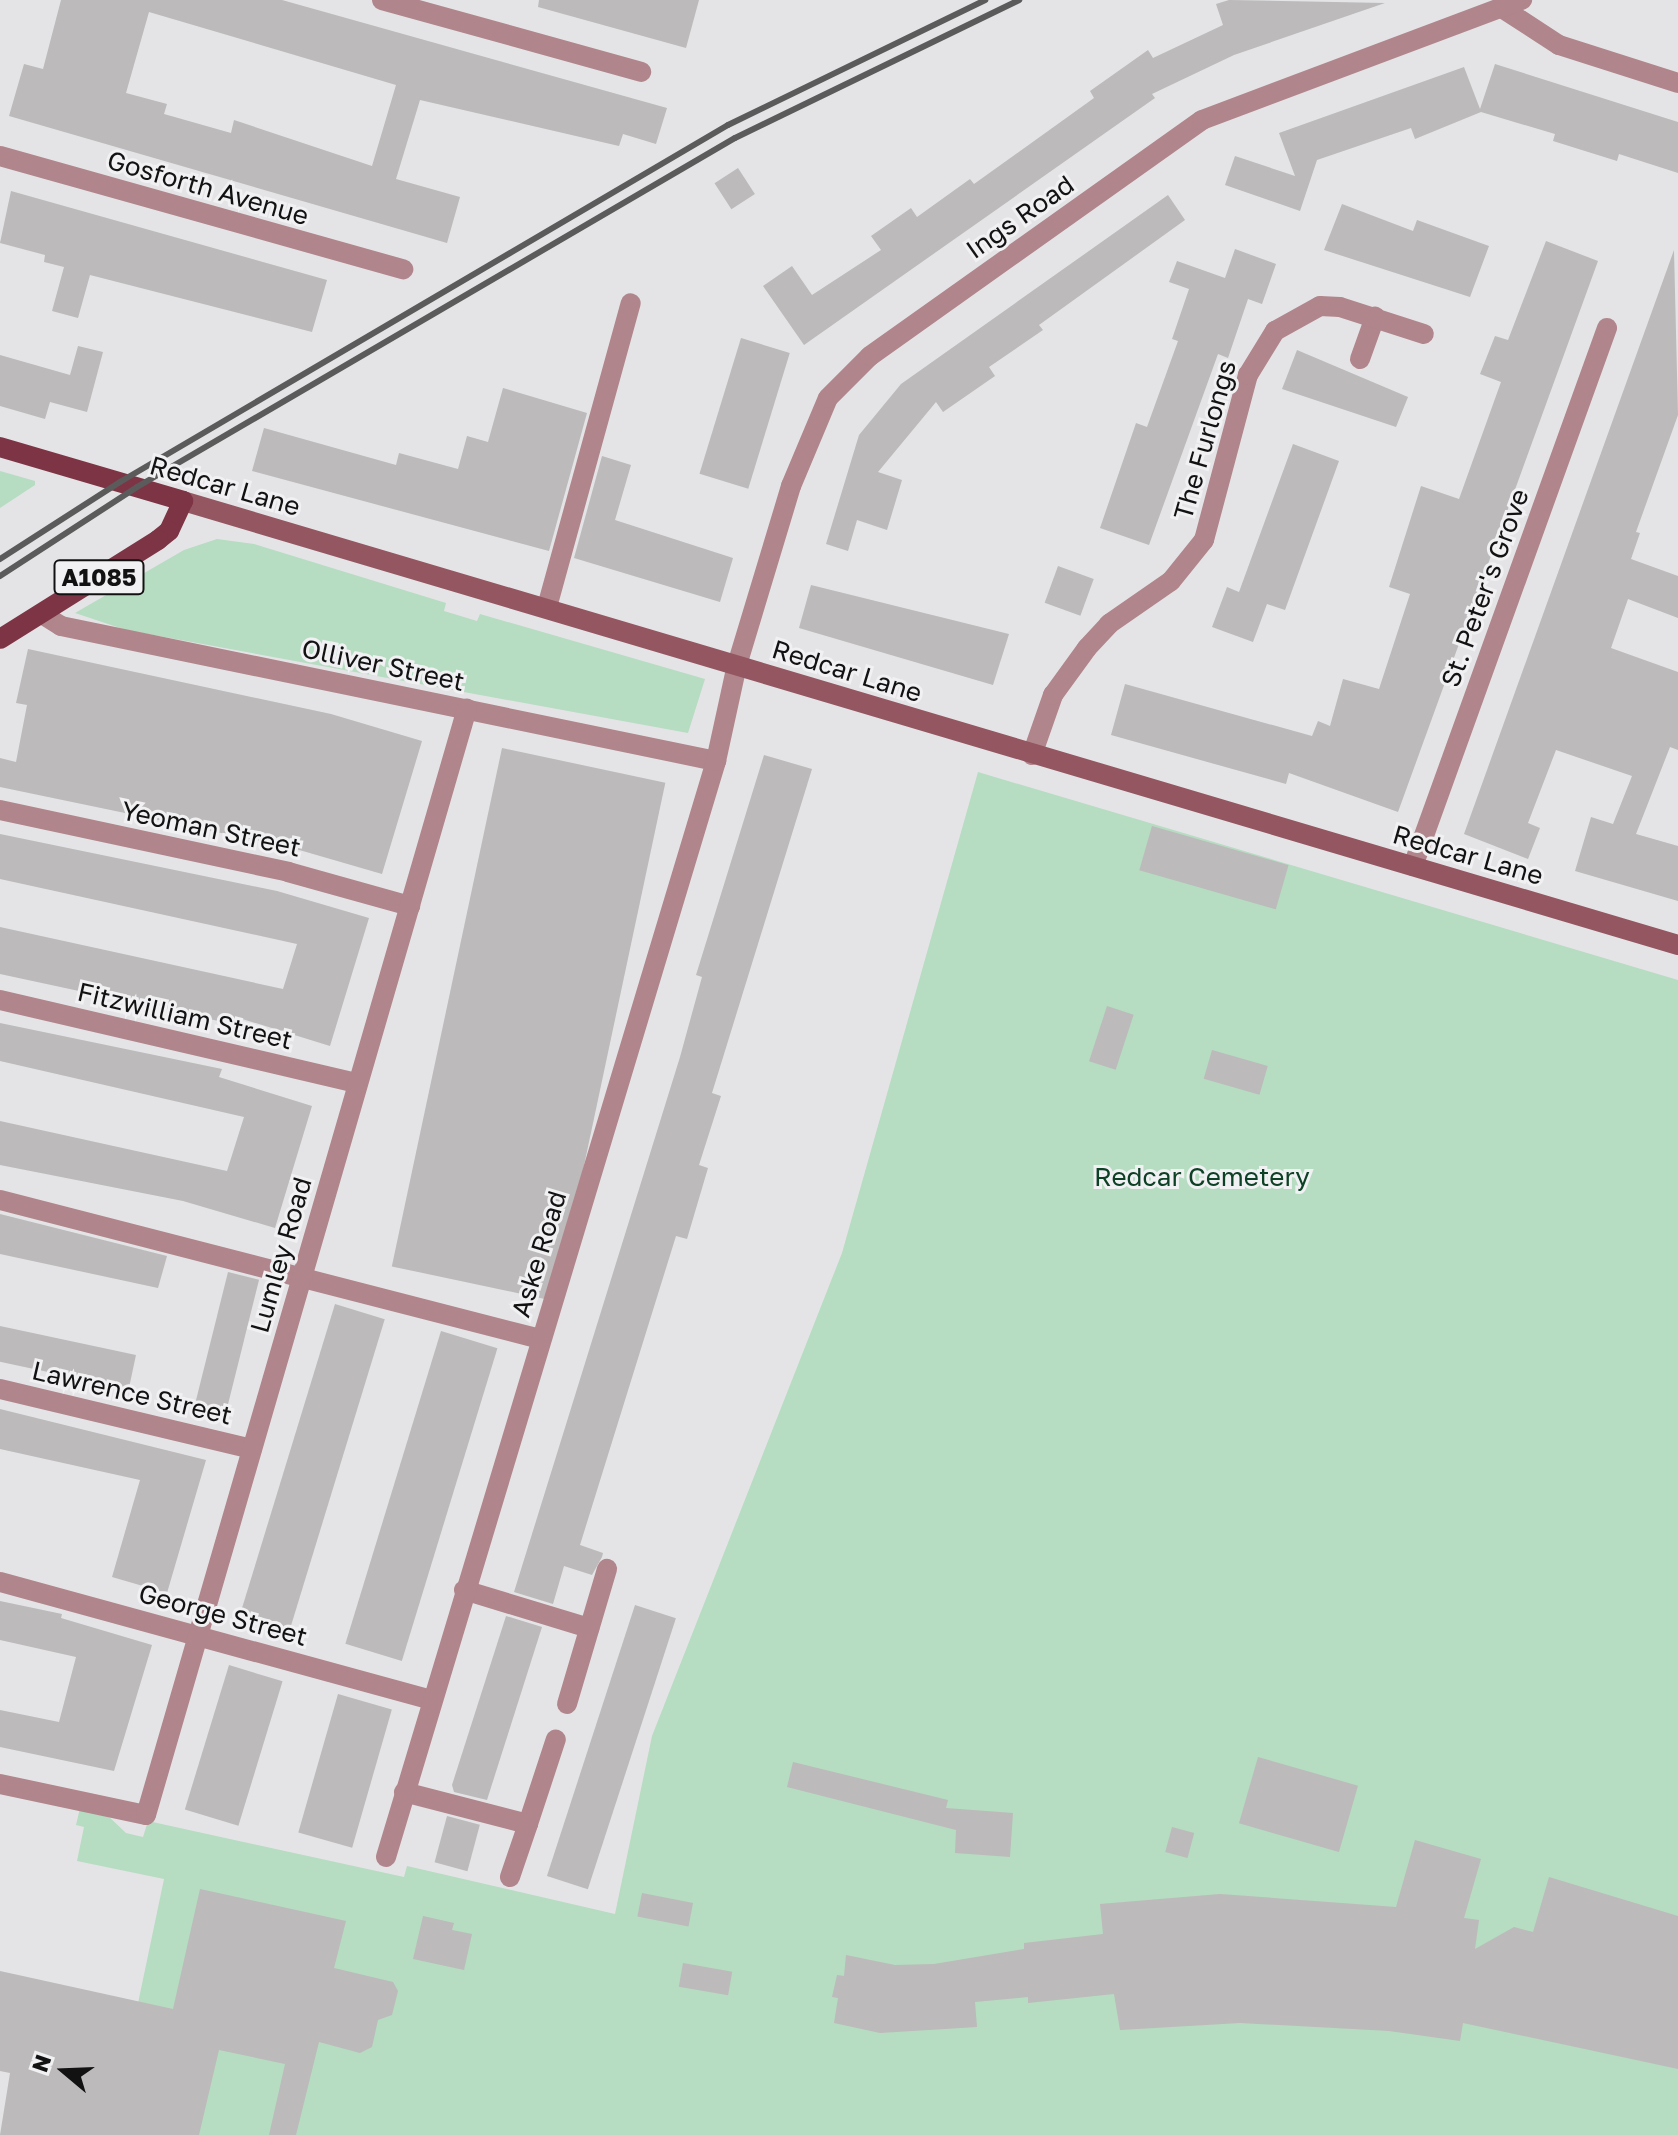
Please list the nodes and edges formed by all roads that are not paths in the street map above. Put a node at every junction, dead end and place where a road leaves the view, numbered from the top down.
1 (382, 0) edge
2 (1512, 4) edge
3 (641, 72) dead end
4 (1678, 83) edge
5 (0, 156) edge
6 (403, 269) dead end
7 (631, 303) dead end
8 (1375, 317) junction
9 (1607, 328) dead end
10 (1424, 334) dead end
11 (1360, 359) dead end
12 (0, 447) edge
13 (183, 501) junction
14 (547, 607) junction
15 (42, 614) junction
16 (0, 639) edge
17 (737, 665) junction
18 (467, 709) junction
19 (1032, 755) junction
20 (716, 761) junction
21 (0, 810) edge
22 (1413, 866) junction
23 (410, 906) junction
24 (1678, 945) edge
25 (0, 1000) edge
26 (358, 1083) junction
27 (0, 1200) edge
28 (301, 1279) junction
29 (540, 1339) junction
30 (0, 1389) edge
31 (252, 1449) junction
32 (607, 1569) dead end
33 (0, 1582) edge
34 (464, 1590) junction
35 (589, 1628) junction
36 (198, 1635) junction
37 (431, 1700) junction
38 (567, 1704) dead end
39 (556, 1739) dead end
40 (0, 1784) edge
41 (404, 1792) junction
42 (528, 1824) junction
43 (386, 1857) dead end
44 (510, 1877) dead end

1 - 3 street
2 - 4 street
2 - 17 street, Ings Road
5 - 6 street, Gosforth Avenue
7 - 14 street
8 - 10 street, The Furlongs
8 - 11 street
8 - 19 street, The Furlongs
9 - 22 street, St. Peter's Grove
12 - 13 main road, Redcar Lane
13 - 14 main road, Redcar Lane
13 - 15 main road, A1085
14 - 17 main road, Redcar Lane
15 - 16 main road, A1085
15 - 18 street, Olliver Street
17 - 19 main road, Redcar Lane
17 - 20 street, Aske Road
18 - 20 street, Olliver Street
18 - 23 street, Lumley Road
19 - 22 main road, Redcar Lane
20 - 29 street, Aske Road
21 - 23 street, Yeoman Street
22 - 24 main road, Redcar Lane
23 - 26 street, Lumley Road
25 - 26 street, Fitzwilliam Street
26 - 28 street, Lumley Road
27 - 28 street
28 - 29 street
28 - 31 street, Lumley Road
29 - 34 street, Aske Road
30 - 31 street, Lawrence Street
31 - 36 street, Lumley Road
32 - 35 street
33 - 36 street, George Street
34 - 35 street
34 - 37 street, Aske Road
35 - 38 street
36 - 37 street, George Street
36 - 40 street, Lumley Road
37 - 41 street, Aske Road
39 - 42 street
41 - 42 street
41 - 43 street, Aske Road
42 - 44 street

